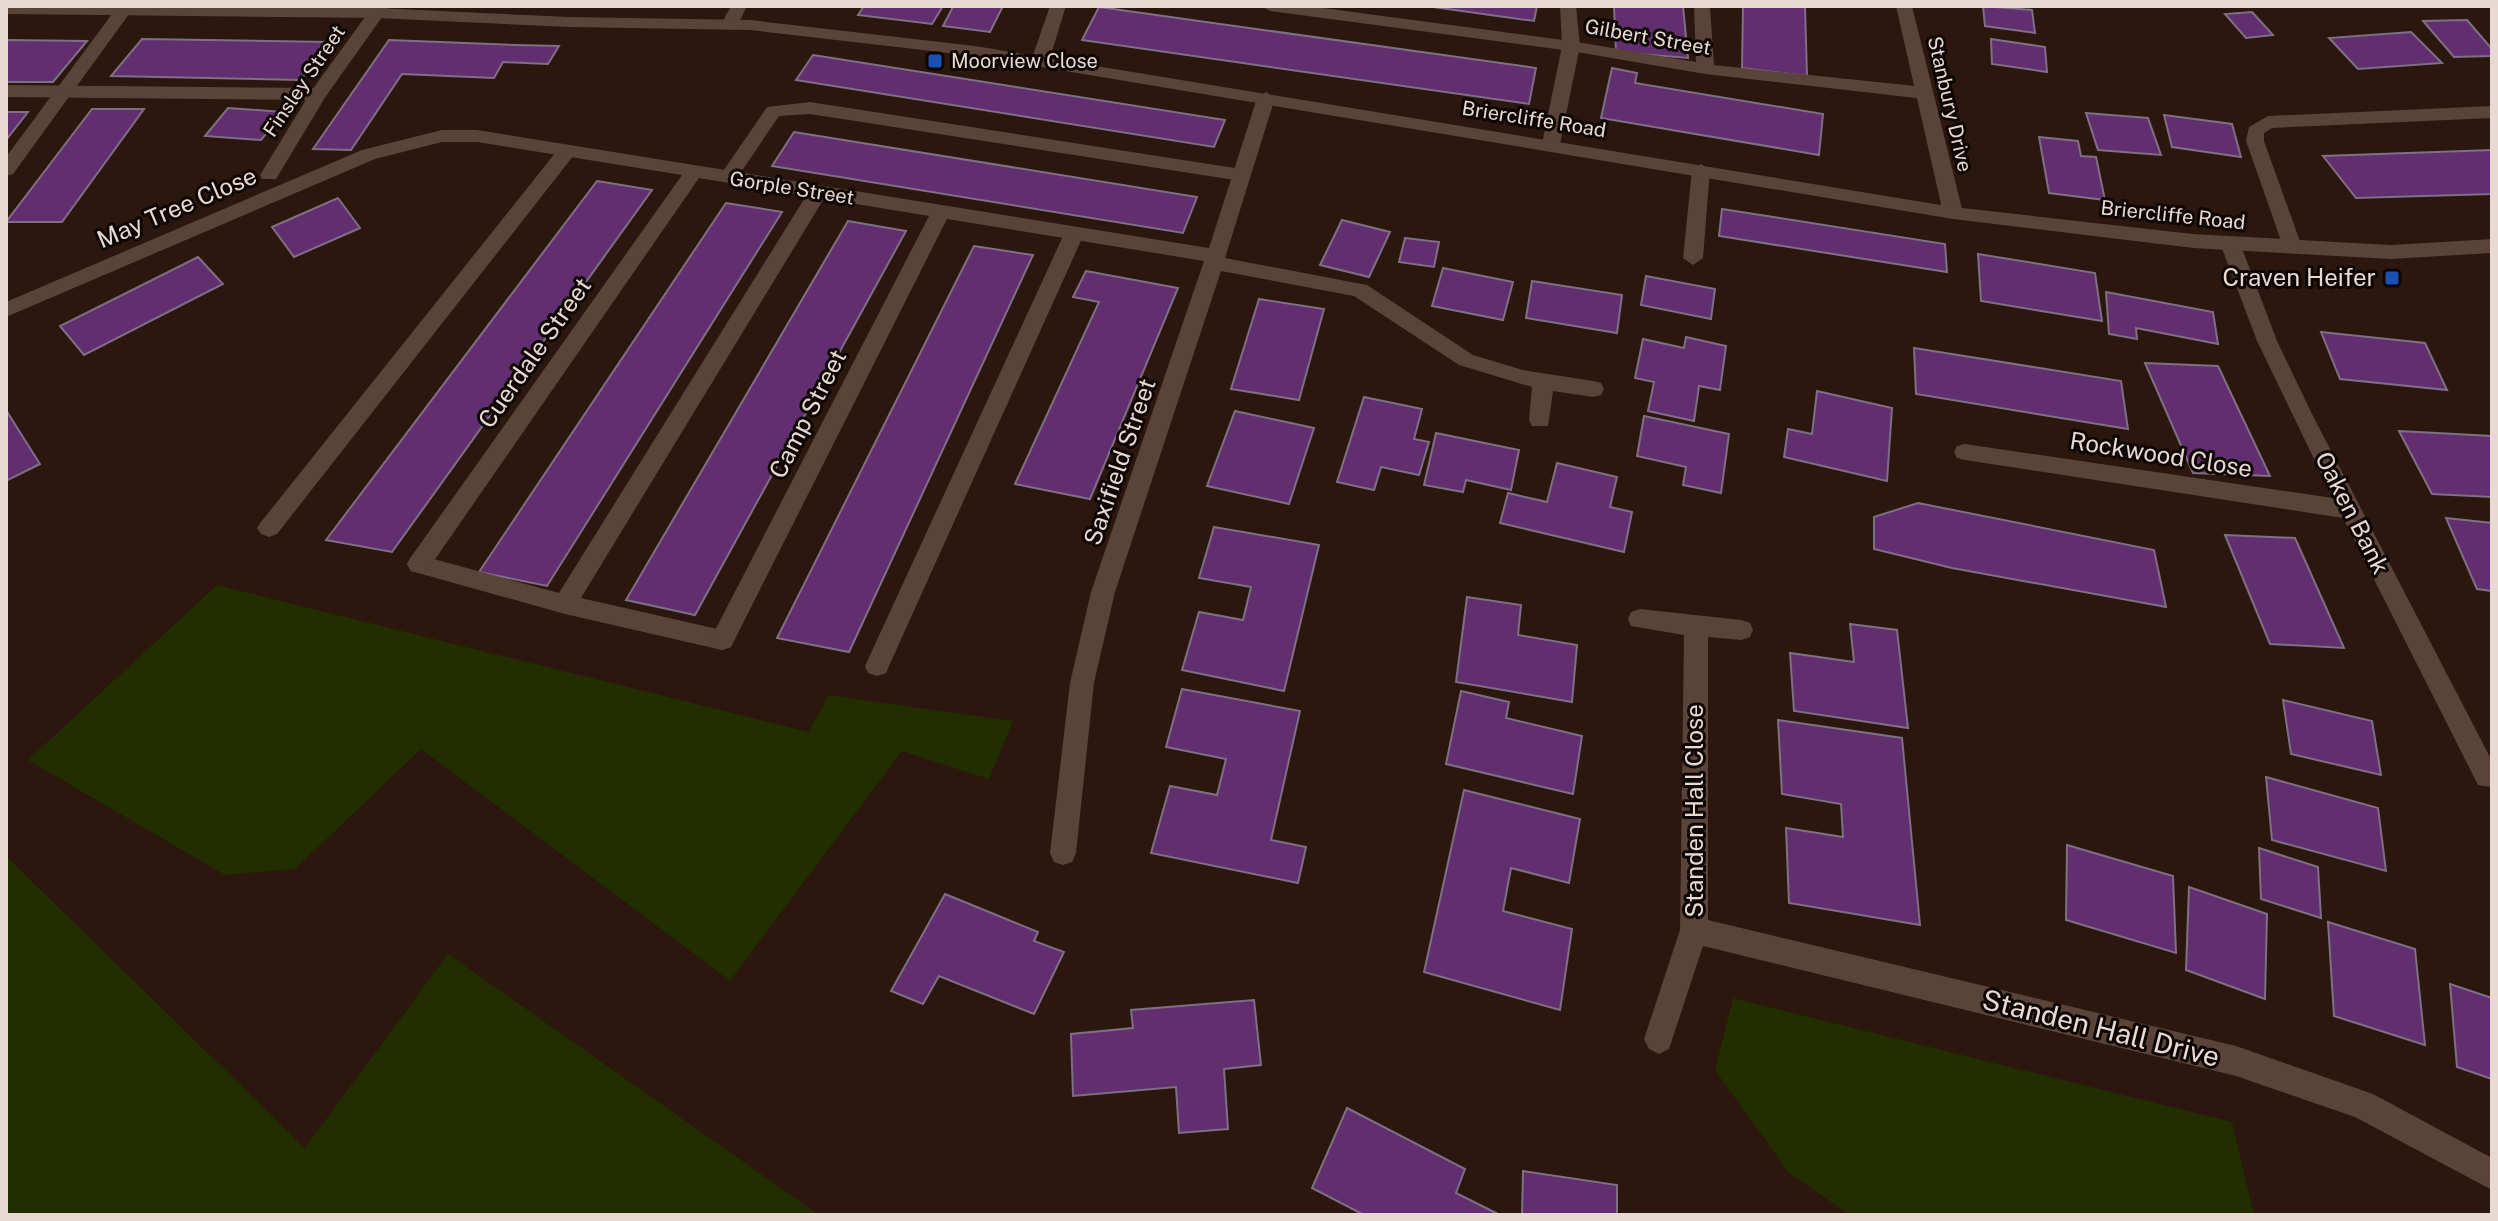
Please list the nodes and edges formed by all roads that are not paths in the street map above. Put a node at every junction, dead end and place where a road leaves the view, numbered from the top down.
1 (739, 6) edge
2 (1058, 6) edge
3 (1270, 6) edge
4 (1568, 6) edge
5 (1702, 6) edge
6 (1904, 6) edge
7 (6, 9) edge
8 (131, 9) edge
9 (380, 10) edge
10 (730, 25) junction
11 (1571, 46) junction
12 (1040, 61) junction
13 (1705, 69) junction
14 (6, 91) edge
15 (64, 91) junction
16 (1925, 93) junction
17 (318, 94) junction
18 (1266, 98) junction
19 (2492, 112) edge
20 (1551, 144) junction
21 (567, 151) junction
22 (369, 154) joint
23 (6, 170) edge
24 (1701, 170) junction
25 (694, 172) junction
26 (269, 175) dead end
27 (1241, 175) junction
28 (728, 177) junction
29 (818, 192) junction
30 (941, 212) junction
31 (1953, 213) junction
32 (1074, 234) junction
33 (2230, 243) junction
34 (2292, 247) junction
35 (2490, 249) edge
36 (1693, 258) dead end
37 (1214, 260) junction
38 (6, 310) edge
39 (1543, 381) junction
40 (1593, 389) dead end
41 (1540, 420) dead end
42 (1965, 452) dead end
43 (2350, 510) junction
44 (269, 528) dead end
45 (565, 604) junction
46 (1640, 619) dead end
47 (1696, 626) junction
48 (1741, 630) dead end
49 (877, 666) dead end
50 (2487, 777) dead end
51 (1063, 853) dead end
52 (1694, 930) junction
53 (1659, 1039) dead end
54 (2492, 1175) edge

1 - 10 street
2 - 12 street
3 - 11 street, Gilbert Street
4 - 11 street
5 - 13 street
6 - 16 street, Stanbury Drive
7 - 8 street, Briercliffe Road
8 - 9 street, Briercliffe Road
8 - 15 street
9 - 10 street, Briercliffe Road
9 - 17 street, Finsley Street
10 - 12 street, Briercliffe Road
11 - 13 street, Gilbert Street
11 - 20 street
12 - 18 street, Briercliffe Road
13 - 16 street, Gilbert Street
14 - 15 street
15 - 17 street
15 - 23 street
16 - 31 street, Stanbury Drive
17 - 26 street, Finsley Street
18 - 20 street, Briercliffe Road
18 - 27 street, Saxifield Street
19 - 34 street
20 - 24 street, Briercliffe Road
21 - 22 street, Gorple Street
21 - 25 street, Gorple Street
21 - 44 street
22 - 38 street, May Tree Close
24 - 31 street, Briercliffe Road
24 - 36 street
25 - 28 street, Gorple Street
25 - 45 street, Cuerdale Street
27 - 28 street
27 - 37 street, Saxifield Street
28 - 29 street, Gorple Street
29 - 30 street, Gorple Street
29 - 45 street
30 - 32 street, Gorple Street
30 - 45 street, Camp Street
31 - 33 street, Briercliffe Road
32 - 37 street, Gorple Street
32 - 49 street
33 - 34 street, Briercliffe Road
33 - 43 street, Oaken Bank
34 - 35 street, Briercliffe Road
37 - 39 street, Gorple Street
37 - 51 street, Saxifield Street
39 - 40 street, Gorple Street
39 - 41 street
42 - 43 street, Rockwood Close
43 - 50 street, Oaken Bank
46 - 47 street
47 - 48 street
47 - 52 street, Standen Hall Close
52 - 53 street, Standen Hall Close
52 - 54 street, Standen Hall Drive

